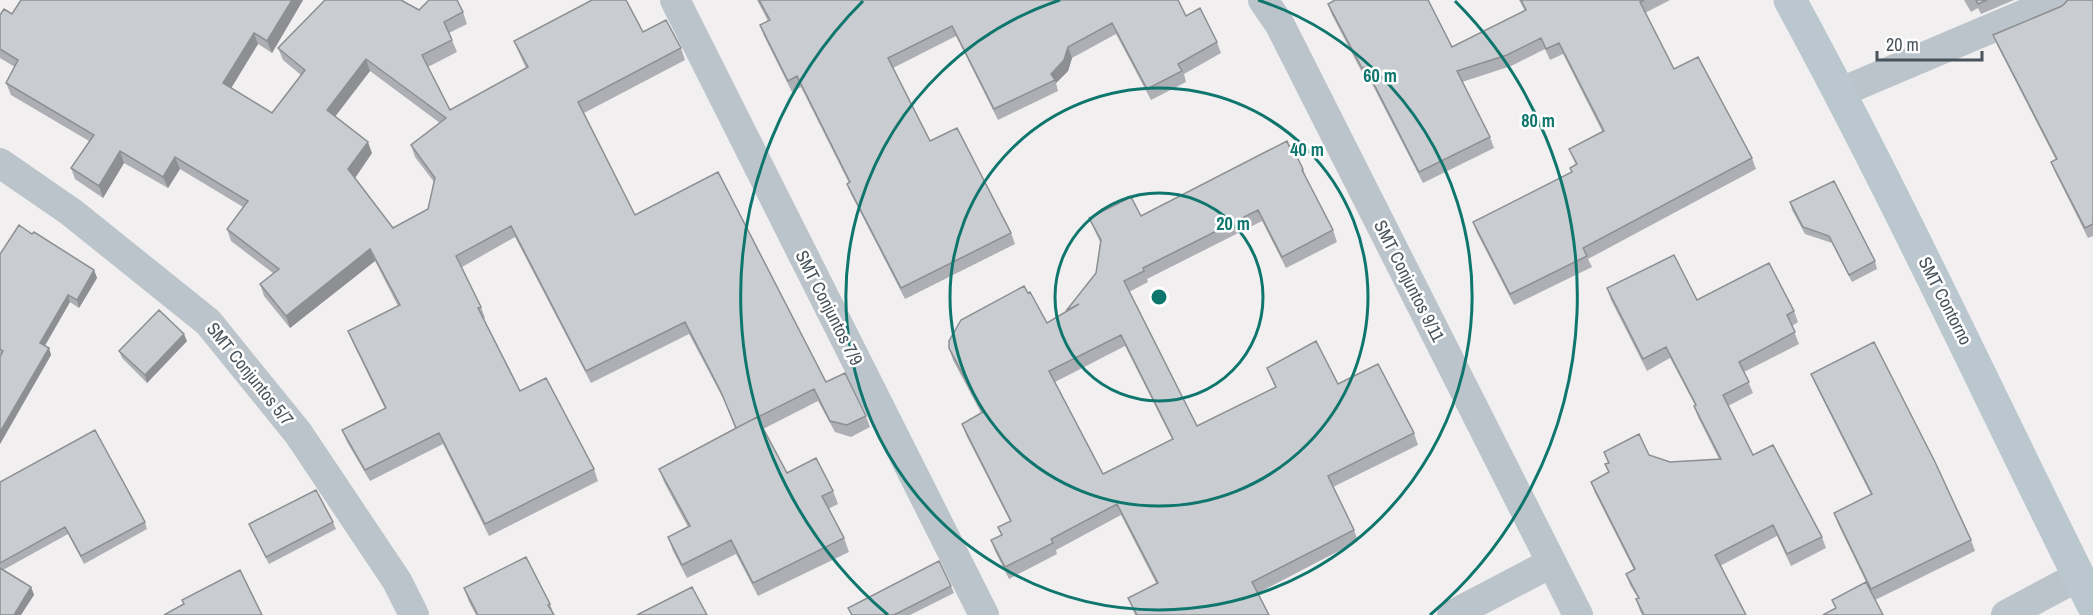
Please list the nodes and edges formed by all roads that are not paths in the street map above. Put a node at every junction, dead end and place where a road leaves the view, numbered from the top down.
1 (675, 0) edge
2 (1263, 0) edge
3 (1790, 0) edge
4 (2058, 0) edge
5 (1841, 92) junction
6 (0, 163) edge
7 (1551, 563) junction
8 (2079, 576) junction
9 (2093, 605) edge
10 (414, 615) edge
11 (984, 615) edge
12 (1452, 615) edge
13 (1578, 615) edge
14 (2006, 615) edge

1 - 11 street, SMT Conjuntos 7/9
2 - 7 street, SMT Conjuntos 9/11
3 - 5 street, SMT Contorno
4 - 5 street
5 - 8 street, SMT Contorno
6 - 10 street, SMT Conjuntos 5/7
7 - 12 street
7 - 13 street, SMT Conjuntos 9/11
8 - 9 street, SMT Contorno
8 - 14 street

